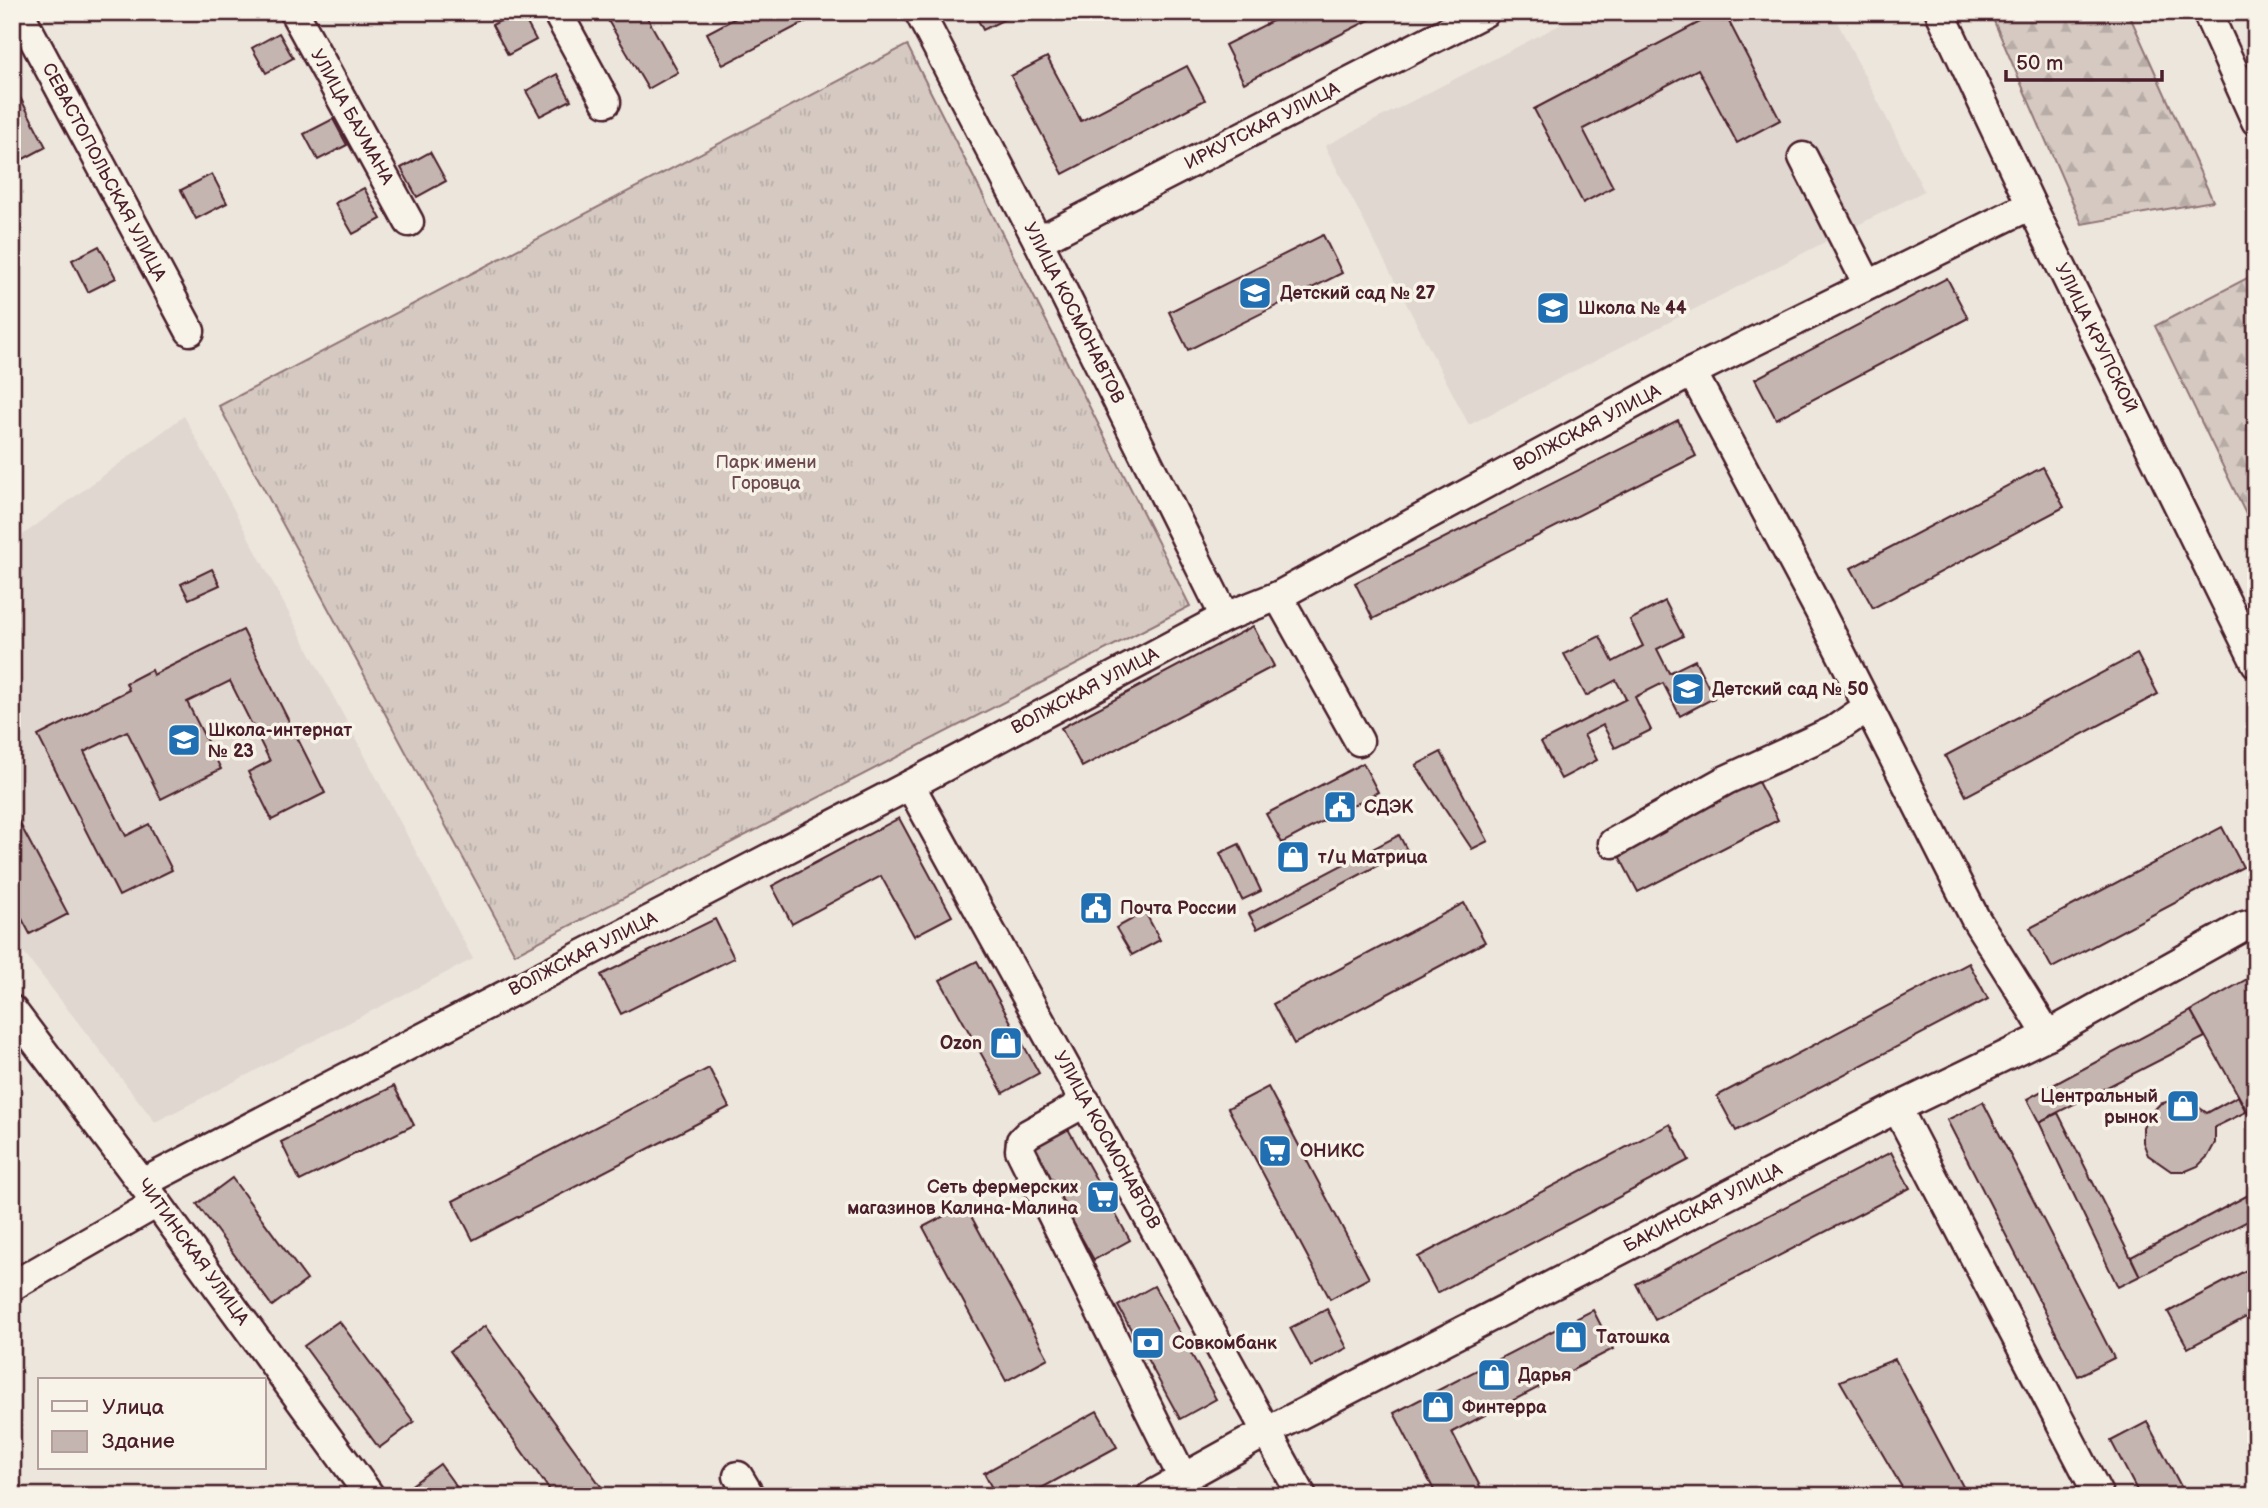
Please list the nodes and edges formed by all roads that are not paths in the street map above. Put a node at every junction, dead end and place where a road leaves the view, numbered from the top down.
1 (19, 12) edge
2 (294, 12) edge
3 (557, 12) edge
4 (919, 12) edge
5 (1485, 12) edge
6 (1940, 12) edge
7 (2207, 12) edge
8 (606, 102) dead end
9 (2256, 121) edge
10 (1803, 157) dead end
11 (2031, 205) junction
12 (409, 222) dead end
13 (1038, 241) junction
14 (1868, 285) junction
15 (190, 331) dead end
16 (1692, 372) junction
17 (1278, 596) junction
18 (1224, 617) junction
19 (2256, 663) edge
20 (1868, 707) junction
21 (1359, 741) dead end
22 (910, 785) junction
23 (1613, 844) dead end
24 (2256, 923) edge
25 (12, 1010) edge
26 (2048, 1035) junction
27 (1086, 1102) junction
28 (1897, 1108) junction
29 (150, 1193) junction
30 (12, 1286) edge
31 (1268, 1431) junction
32 (1182, 1478) junction
33 (370, 1496) edge
34 (1151, 1496) edge
35 (1302, 1496) edge
36 (2099, 1496) edge

1 - 15 street, СЕВАСТОПОЛЬСКАЯ УЛИЦА
2 - 12 street, УЛИЦА БАУМАНА
3 - 8 street
4 - 13 street, УЛИЦА КОСМОНАВТОВ
5 - 13 street, ИРКУТСКАЯ УЛИЦА
6 - 11 street, УЛИЦА КРУПСКОЙ
7 - 9 street
10 - 14 street
11 - 14 street, ВОЛЖСКАЯ УЛИЦА
11 - 19 street, УЛИЦА КРУПСКОЙ
13 - 18 street, УЛИЦА КОСМОНАВТОВ
14 - 16 street, ВОЛЖСКАЯ УЛИЦА
16 - 17 street, ВОЛЖСКАЯ УЛИЦА
16 - 20 street
17 - 18 street, ВОЛЖСКАЯ УЛИЦА
17 - 21 street
18 - 22 street, ВОЛЖСКАЯ УЛИЦА
20 - 23 street
20 - 26 street
22 - 27 street, УЛИЦА КОСМОНАВТОВ
22 - 29 street, ВОЛЖСКАЯ УЛИЦА
24 - 26 street, БАКИНСКАЯ УЛИЦА
25 - 29 street, ЧИТИНСКАЯ УЛИЦА
26 - 28 street, БАКИНСКАЯ УЛИЦА
27 - 31 street, УЛИЦА КОСМОНАВТОВ
27 - 32 street
28 - 31 street, БАКИНСКАЯ УЛИЦА
28 - 36 street
29 - 30 street, ВОЛЖСКАЯ УЛИЦА
29 - 33 street, ЧИТИНСКАЯ УЛИЦА
31 - 32 street, БАКИНСКАЯ УЛИЦА
31 - 35 street, УЛИЦА КОСМОНАВТОВ
32 - 34 street, БАКИНСКАЯ УЛИЦА

